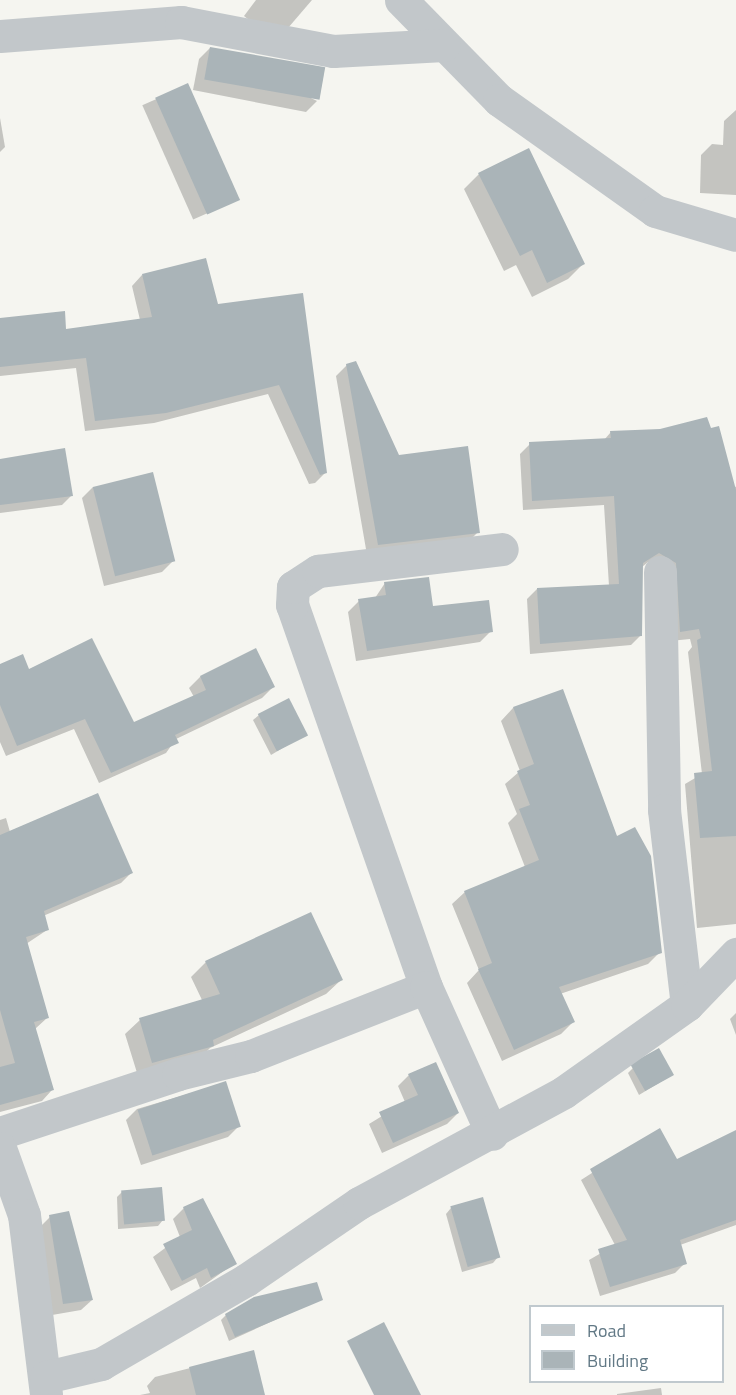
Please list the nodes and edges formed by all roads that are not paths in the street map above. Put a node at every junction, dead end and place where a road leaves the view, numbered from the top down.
1 (401, 0) edge
2 (0, 36) edge
3 (444, 45) junction
4 (736, 236) edge
5 (502, 549) dead end
6 (660, 572) dead end
7 (736, 954) edge
8 (426, 987) junction
9 (687, 1005) junction
10 (0, 1133) edge
11 (492, 1134) junction
12 (0, 1148) edge
13 (46, 1386) edge

1 - 3 street
2 - 3 street
3 - 4 street
5 - 8 street
6 - 9 street
7 - 9 street
8 - 10 street
8 - 11 street
9 - 11 street
11 - 13 street
12 - 13 street

